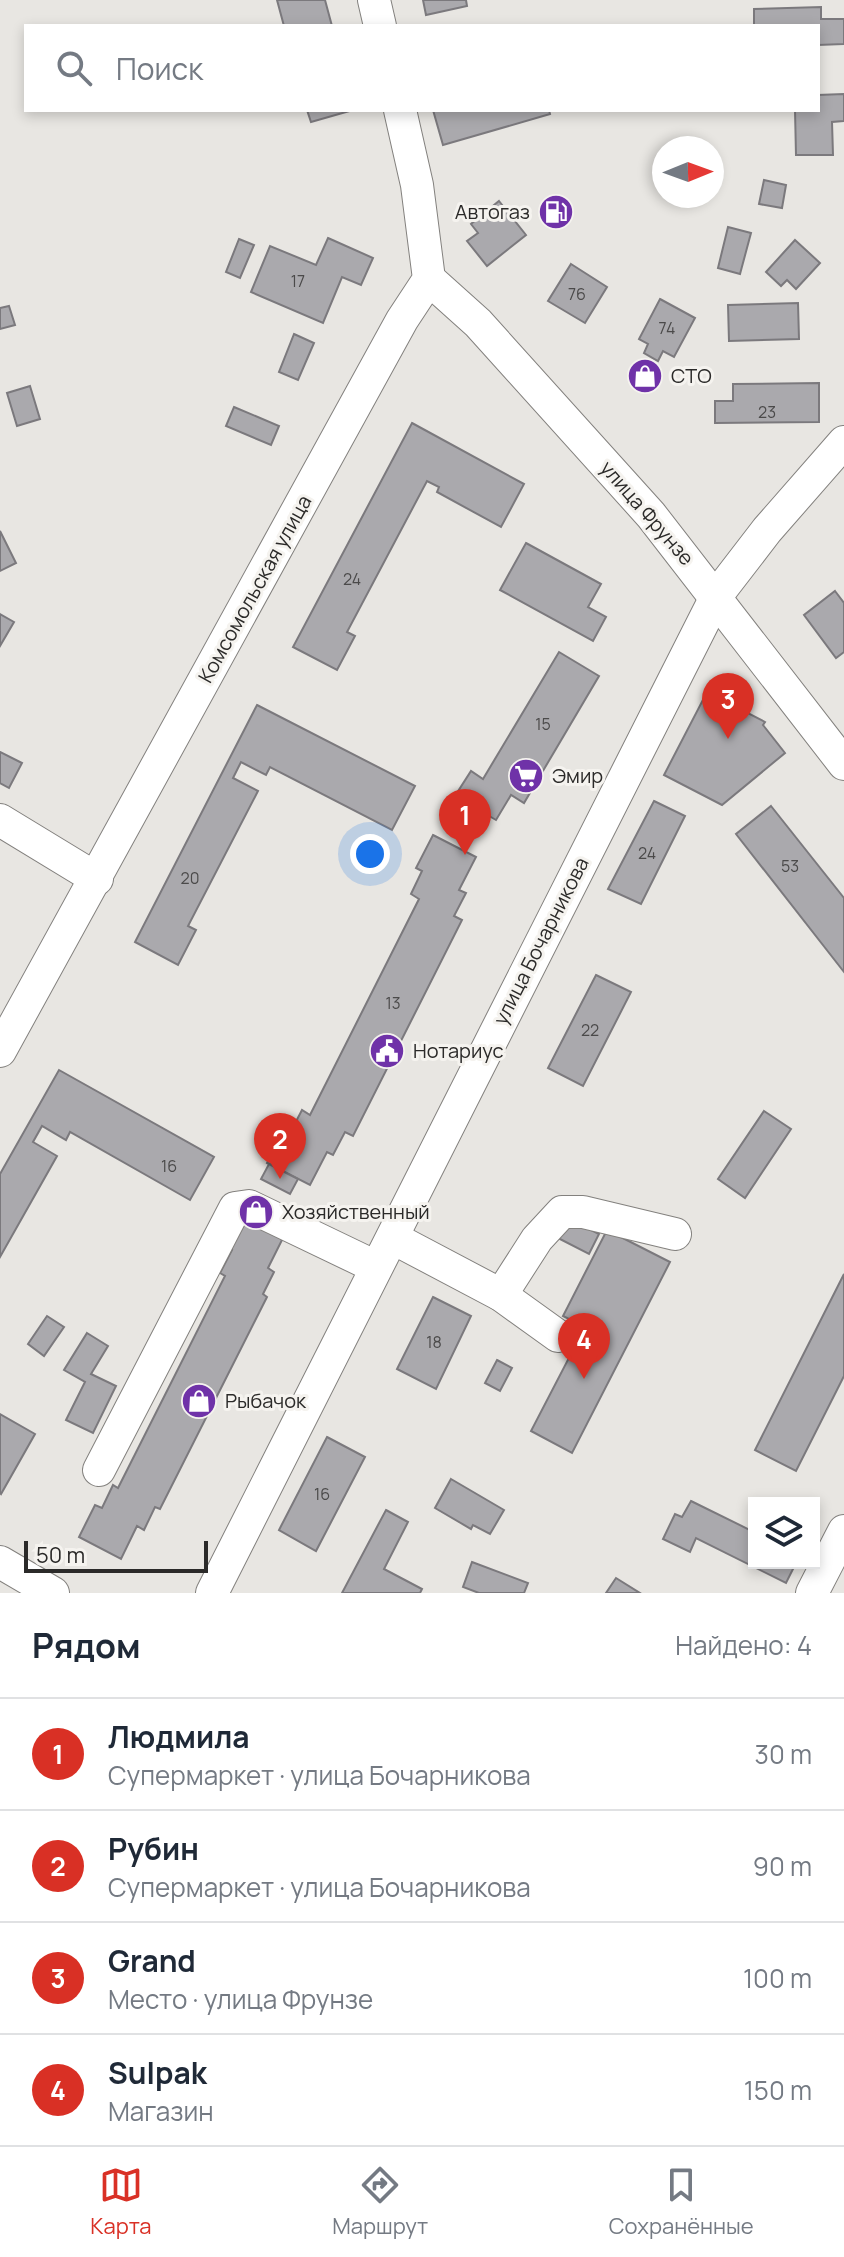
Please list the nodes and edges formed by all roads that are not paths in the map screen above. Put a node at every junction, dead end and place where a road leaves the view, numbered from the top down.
1 (374, 0) edge
2 (380, 24) edge
3 (400, 112) edge
4 (429, 279) junction
5 (844, 442) edge
6 (717, 595) junction
7 (844, 764) edge
8 (0, 820) edge
9 (97, 879) junction
10 (0, 1051) edge
11 (675, 1234) dead end
12 (393, 1238) junction
13 (376, 1267) junction
14 (501, 1295) junction
15 (558, 1336) dead end
16 (99, 1470) dead end
17 (844, 1531) edge
18 (0, 1562) edge
19 (53, 1593) edge
20 (212, 1593) edge
21 (812, 1593) edge

1 - 2 street
3 - 4 street
4 - 6 street, улица Фрунзе
4 - 9 street, Комсомольская улица
5 - 6 street, улица Бочарникова
6 - 7 street, улица Фрунзе
6 - 12 street, улица Бочарникова
8 - 9 street
9 - 10 street, Комсомольская улица
11 - 14 street
12 - 13 street, улица Бочарникова
12 - 14 street
13 - 16 street
13 - 20 street, улица Бочарникова
14 - 15 street
17 - 21 street
18 - 19 street

